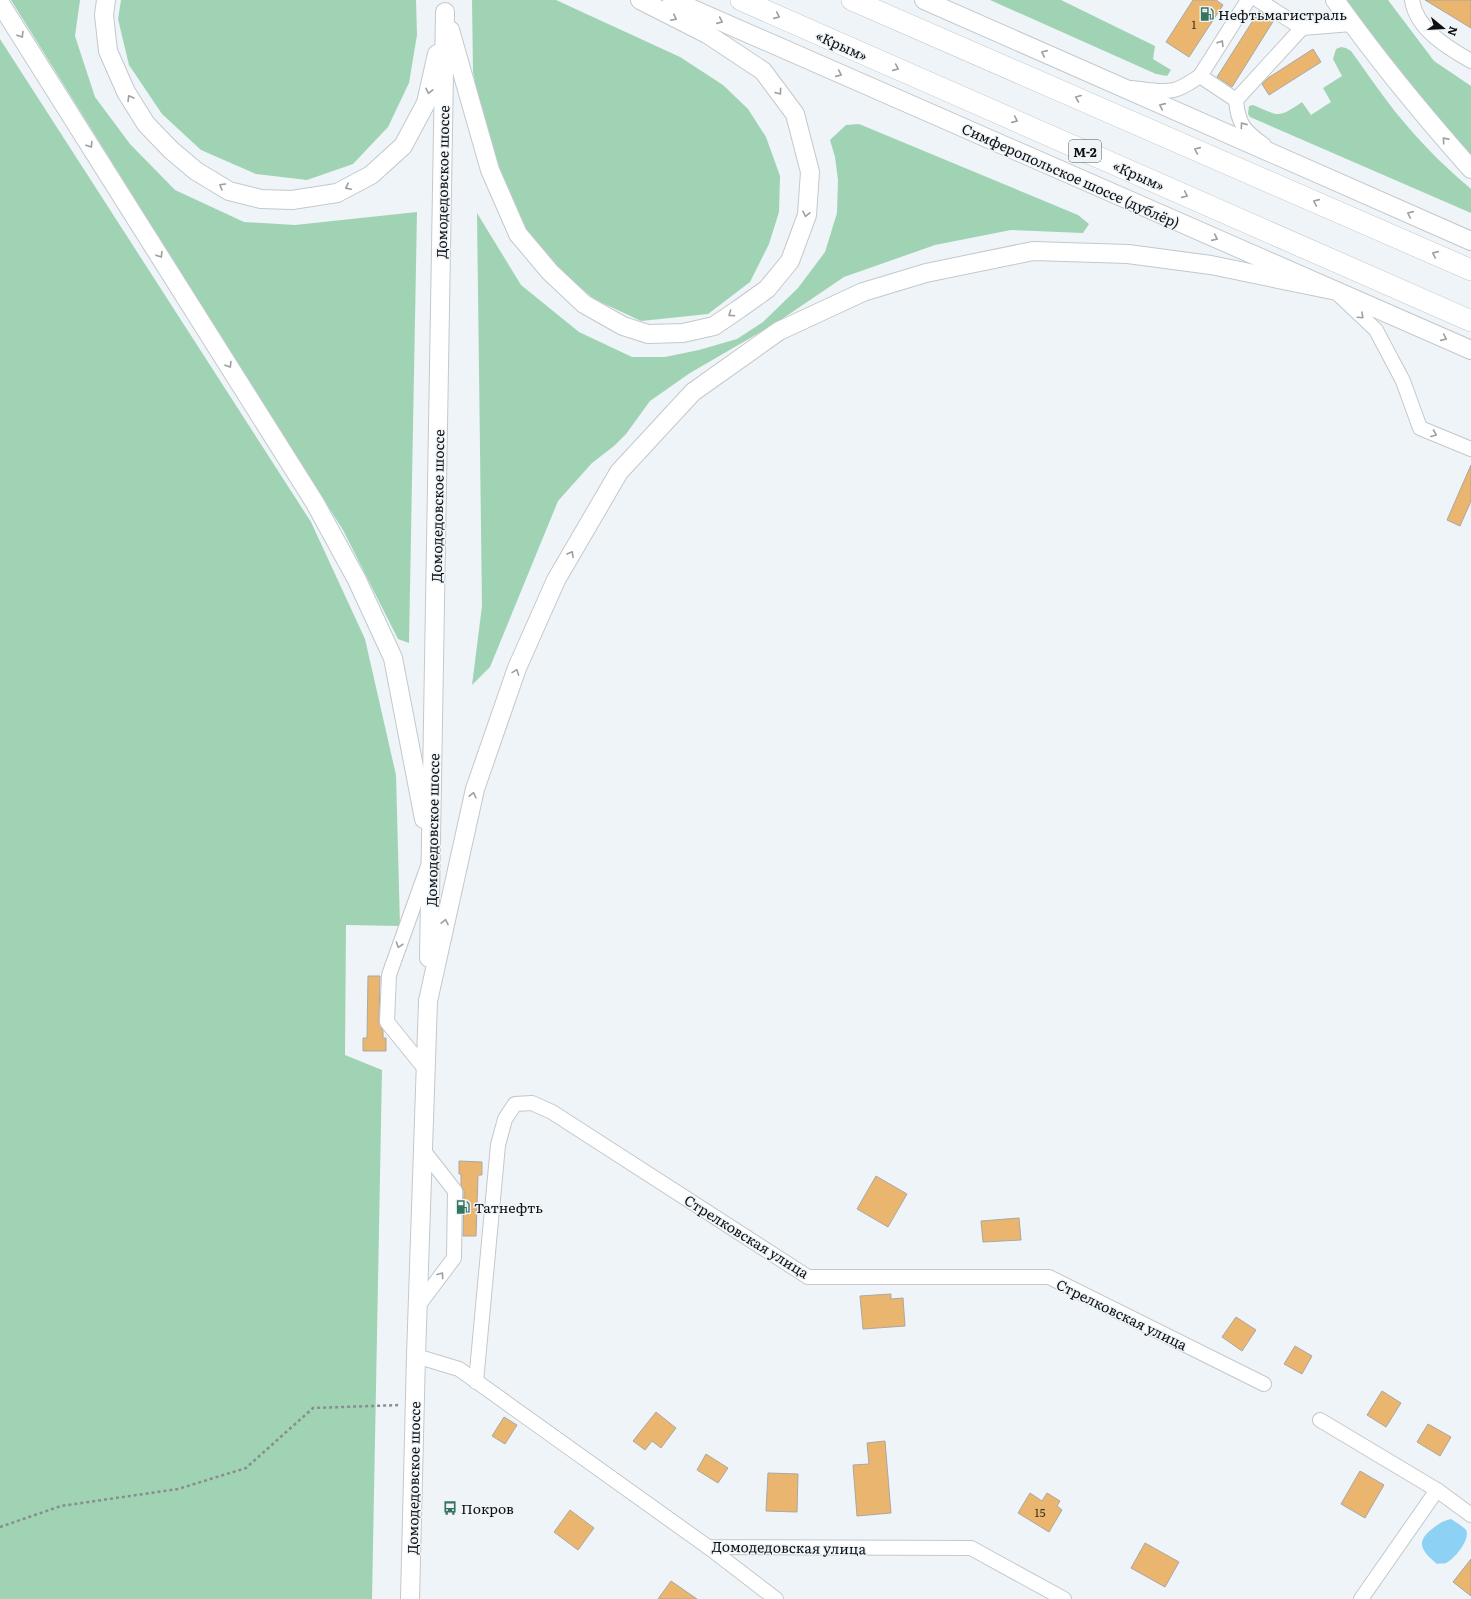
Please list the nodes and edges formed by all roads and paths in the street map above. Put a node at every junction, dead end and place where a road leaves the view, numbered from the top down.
1 (106, 0) edge
2 (640, 0) edge
3 (672, 0) edge
4 (741, 0) edge
5 (852, 0) edge
6 (924, 0) edge
7 (1248, 0) edge
8 (1258, 0) edge
9 (1335, 0) edge
10 (1412, 0) edge
11 (0, 2) edge
12 (445, 6) edge
13 (1352, 24) junction
14 (1302, 28) junction
15 (1471, 61) edge
16 (1200, 76) junction
17 (1120, 86) junction
18 (1236, 100) junction
19 (1284, 159) junction
20 (1471, 169) edge
21 (1471, 241) edge
22 (1471, 270) edge
23 (1332, 290) junction
24 (1471, 321) edge
25 (1471, 350) edge
26 (1471, 449) edge
27 (432, 856) junction
28 (428, 1001) junction
29 (426, 1070) junction
30 (423, 1150) junction
31 (418, 1306) junction
32 (416, 1356) junction
33 (476, 1382) junction
34 (1264, 1384) dead end
35 (415, 1404) junction
36 (1320, 1420) dead end
37 (1437, 1490) junction
38 (1471, 1515) edge
39 (0, 1528) edge
40 (708, 1547) junction
41 (410, 1599) edge
42 (776, 1599) edge
43 (1064, 1599) edge
44 (1361, 1599) edge

12 -> 1 main road
2 -> 12 main road
3 -> 23 main road, Симферопольское шоссе (дублёр)
4 -> 24 highway, «Крым» / М-2
22 -> 5 highway
17 -> 6 main road
16 -> 7 street
8 - 14 street
9 - 13 main road
10 - 15 street
11 -> 27 main road
12 - 27 main road, Домодедовское шоссе
13 - 14 street
20 -> 13 main road
14 - 18 street
16 - 17 street
16 - 18 street
19 -> 17 main road
19 -> 18 street
21 -> 19 main road
23 -> 25 main road, Симферопольское шоссе (дублёр)
23 -> 26 street
28 -> 23 main road
27 - 28 main road, Домодедовское шоссе
27 -> 29 street
28 - 29 main road, Домодедовское шоссе
29 - 30 main road, Домодедовское шоссе
30 - 31 main road, Домодедовское шоссе
31 -> 30 street
31 - 32 main road, Домодедовское шоссе
32 - 33 street, Домодедовская улица
32 - 35 main road, Домодедовское шоссе
33 - 34 street, Стрелковская улица
33 - 40 street, Домодедовская улица
35 - 39 path
35 - 41 main road, Домодедовское шоссе
36 - 37 street
37 - 38 street
37 - 44 street
40 - 42 street
40 - 43 street, Домодедовская улица

